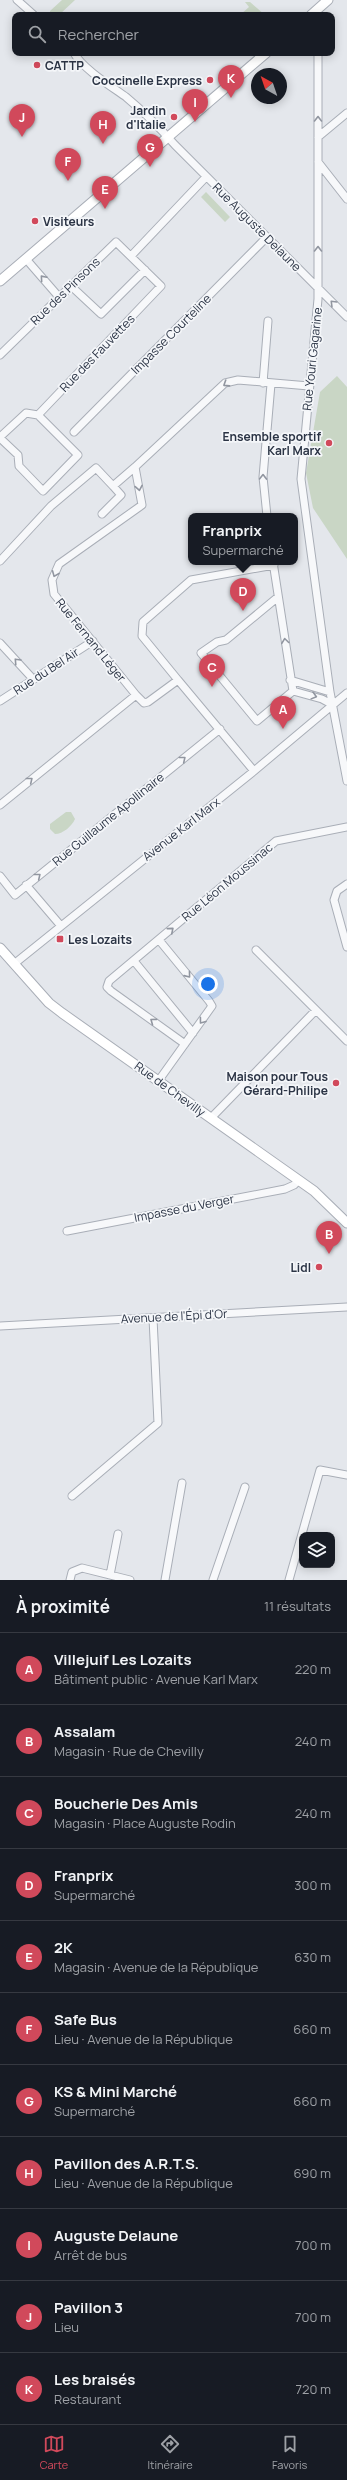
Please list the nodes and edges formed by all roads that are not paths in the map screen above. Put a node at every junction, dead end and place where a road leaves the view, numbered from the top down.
1 (17, 0) edge
2 (328, 0) edge
3 (31, 12) edge
4 (314, 12) edge
5 (77, 56) edge
6 (262, 56) edge
7 (318, 56) edge
8 (347, 113) edge
9 (168, 137) junction
10 (318, 137) junction
11 (318, 162) junction
12 (206, 177) junction
13 (347, 199) edge
14 (267, 237) junction
15 (131, 256) junction
16 (26, 259) junction
17 (145, 270) junction
18 (0, 282) edge
19 (71, 286) junction
20 (318, 288) junction
21 (59, 297) junction
22 (347, 317) edge
23 (268, 321) dead end
24 (0, 355) edge
25 (263, 383) junction
26 (271, 384) junction
27 (309, 386) junction
28 (38, 416) junction
29 (74, 432) dead end
30 (0, 438) edge
31 (135, 467) junction
32 (113, 486) junction
33 (267, 513) edge
34 (102, 514) dead end
35 (0, 561) edge
36 (269, 565) edge
37 (274, 565) edge
38 (278, 597) junction
39 (93, 641) junction
40 (0, 643) edge
41 (34, 679) junction
42 (178, 680) junction
43 (290, 680) junction
44 (294, 691) junction
45 (330, 692) junction
46 (347, 693) edge
47 (136, 695) junction
48 (0, 701) edge
49 (333, 705) junction
50 (220, 729) junction
51 (254, 771) junction
52 (347, 781) edge
53 (0, 805) edge
54 (347, 827) edge
55 (0, 876) edge
56 (347, 884) edge
57 (26, 885) junction
58 (61, 926) junction
59 (159, 940) junction
60 (347, 947) edge
61 (0, 948) edge
62 (256, 950) dead end
63 (134, 961) junction
64 (14, 964) junction
65 (316, 1010) junction
66 (193, 1033) junction
67 (347, 1041) edge
68 (185, 1044) junction
69 (159, 1080) junction
70 (211, 1118) junction
71 (299, 1180) junction
72 (347, 1223) edge
73 (67, 1230) dead end
74 (347, 1307) edge
75 (153, 1318) junction
76 (0, 1326) edge
77 (347, 1475) edge
78 (182, 1483) dead end
79 (245, 1487) dead end
80 (72, 1496) dead end
81 (118, 1534) dead end
82 (110, 1575) junction
83 (70, 1580) edge
84 (130, 1580) edge
85 (165, 1580) edge
86 (213, 1580) edge
87 (290, 1580) edge

1 - 3 street
2 - 4 street
5 - 9 street, Rue Auguste Delaune
6 - 9 street
10 -> 7 street, Rue Youri Gagarine
8 - 10 street
9 - 12 street, Rue Auguste Delaune
9 - 16 street
10 - 11 street, Rue Youri Gagarine
11 - 13 street
20 -> 11 street, Rue Youri Gagarine
12 - 14 street, Rue Auguste Delaune
12 - 15 street
14 - 20 street, Rue Auguste Delaune
14 - 29 street, Impasse Courteline
15 - 17 street, Rue des Fauvettes
15 - 19 street, Rue des Pinsons
16 - 18 street
21 -> 16 street
17 - 19 street
17 - 28 street, Rue des Fauvettes
19 - 21 street, Rue des Pinsons
22 -> 20 street, Rue Auguste Delaune
20 - 27 street, Rue Youri Gagarine
21 - 24 street, Rue des Pinsons
23 - 25 street
25 - 26 street
25 -> 31 street
26 - 27 street
33 -> 26 street
27 - 45 street, Rue Youri Gagarine
28 - 30 street
28 - 30 street
31 - 32 street
31 -> 39 street, Rue Fernand Léger
32 - 34 street
32 - 35 street
36 - 42 street
37 - 38 street
43 -> 38 street
38 - 44 street
39 - 41 street, Rue du Bel Air
39 - 47 street, Rue Fernand Léger
41 -> 40 street
41 - 48 street, Rue du Bel Air
42 - 47 street
42 - 50 street
43 - 44 street
43 - 45 street
44 -> 49 street
45 - 49 street, Rue Youri Gagarine
46 - 49 street, Avenue Karl Marx
53 -> 47 street
49 - 51 street, Avenue Karl Marx
49 - 52 street, Rue Youri Gagarine
50 - 51 street
57 -> 50 street, Rue Guillaume Apollinaire
51 - 58 street, Avenue Karl Marx
59 -> 54 street, Rue Léon Moussinac
55 - 57 street, Rue Guillaume Apollinaire
56 - 60 street
57 - 58 street
58 - 64 street, Avenue Karl Marx
59 - 63 street, Rue Léon Moussinac
59 -> 66 street
61 - 64 street, Rue de Chevilly
62 - 65 street
63 - 66 street
68 -> 63 street, Rue Léon Moussinac
64 - 69 street, Rue de Chevilly
65 - 67 street
65 - 70 street
66 - 68 street
68 - 69 street
69 - 70 street, Rue de Chevilly
70 - 71 street, Rue de Chevilly
71 - 72 street, Rue de Chevilly
71 - 73 street, Impasse du Verger
74 - 75 street, Avenue de l'Épi d'Or
75 - 76 street, Avenue de l'Épi d'Or
75 - 80 street
77 - 87 street
78 - 85 street
79 - 86 street
81 - 82 street
82 - 83 street
82 - 84 street

